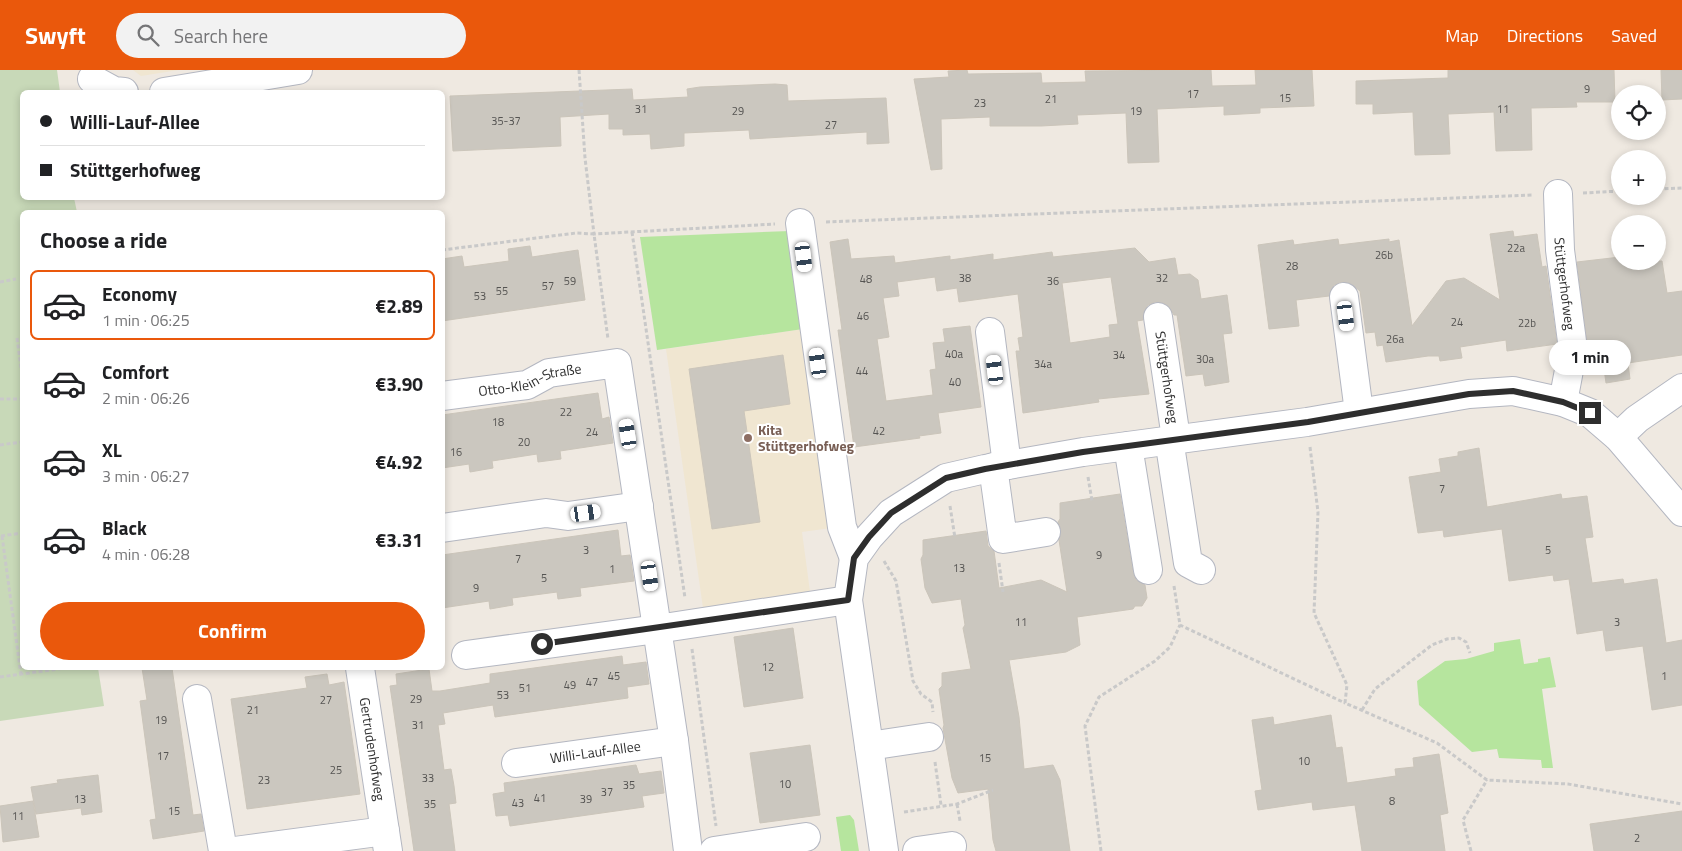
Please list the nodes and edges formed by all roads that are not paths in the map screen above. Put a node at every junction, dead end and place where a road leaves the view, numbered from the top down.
1 (298, 70) edge
2 (92, 79) dead end
3 (111, 90) edge
4 (176, 90) edge
5 (1558, 194) road end
6 (800, 223) road end
7 (1344, 297) dead end
8 (1158, 316) dead end
9 (990, 332) dead end
10 (1682, 388) edge
11 (445, 396) edge
12 (1563, 402) junction
13 (1359, 412) junction
14 (1618, 437) junction
15 (1173, 438) junction
16 (1128, 446) junction
17 (1000, 466) junction
18 (639, 506) junction
19 (1682, 512) edge
20 (445, 528) edge
21 (1046, 532) dead end
22 (862, 547) junction
23 (1201, 570) dead end
24 (1160, 574) road end
25 (848, 600) junction
26 (657, 629) junction
27 (466, 654) dead end
28 (360, 670) edge
29 (197, 699) dead end
30 (932, 738) road end
31 (674, 741) junction
32 (869, 746) junction
33 (516, 763) dead end
34 (806, 837) dead end
35 (386, 841) edge
36 (952, 846) dead end
37 (697, 850) edge
38 (223, 851) edge
39 (235, 851) edge
40 (884, 851) edge
41 (917, 851) edge

1 - 4 street
2 - 3 street
5 - 12 street, Stüttgerhofweg
6 - 22 street
7 - 13 street
8 - 15 street, Stüttgerhofweg
9 - 17 street
10 - 14 street
11 - 18 street, Otto-Klein-Straße
12 - 13 street, Stüttgerhofweg
12 - 14 street, Stüttgerhofweg
13 - 15 street, Stüttgerhofweg
14 - 19 street, Stüttgerhofweg
15 - 16 street, Stüttgerhofweg
15 - 23 street
16 - 17 street, Stüttgerhofweg
16 - 24 street
17 - 21 street
17 - 22 street, Stüttgerhofweg
18 - 20 street
18 - 26 street
22 - 25 street
25 - 26 street
25 - 32 street
26 - 27 street
26 - 31 street
28 - 35 street, Gertrudenhofweg
29 - 38 street
30 - 32 street
31 - 33 street, Willi-Lauf-Allee
31 - 37 street
32 - 40 street
34 - 37 street
35 - 39 street, Gertrudenhofweg
36 - 41 street

